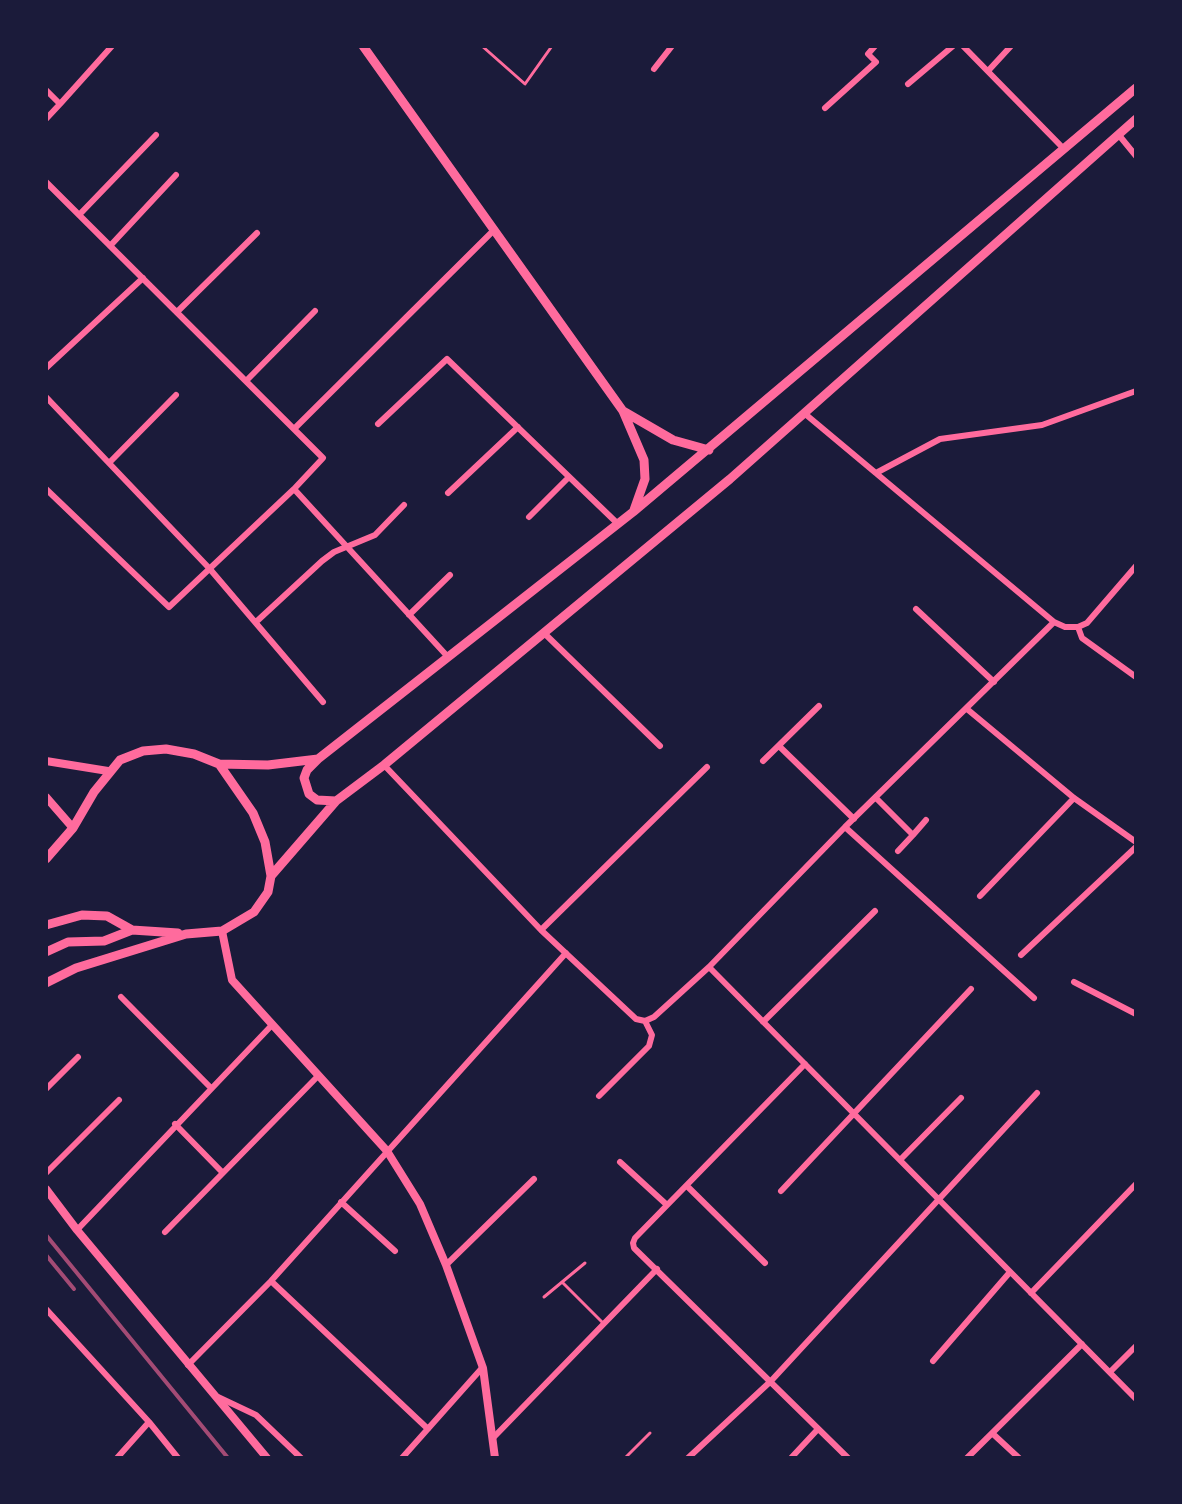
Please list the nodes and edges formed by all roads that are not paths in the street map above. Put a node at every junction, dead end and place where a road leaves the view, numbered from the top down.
1 (112, 46) edge
2 (363, 46) edge
3 (482, 46) edge
4 (552, 46) edge
5 (672, 46) edge
6 (875, 46) edge
7 (953, 46) edge
8 (963, 46) edge
9 (1011, 46) edge
10 (654, 69) dead end
11 (988, 71) junction
12 (908, 84) dead end
13 (1136, 88) edge
14 (46, 90) edge
15 (60, 104) junction
16 (825, 108) dead end
17 (46, 119) edge
18 (1136, 119) edge
19 (1118, 134) junction
20 (156, 135) dead end
21 (1064, 149) junction
22 (1136, 156) edge
23 (176, 175) dead end
24 (46, 182) edge
25 (79, 215) junction
26 (494, 230) junction
27 (257, 233) dead end
28 (110, 246) junction
29 (143, 278) junction
30 (315, 311) dead end
31 (177, 312) junction
32 (46, 368) edge
33 (246, 381) junction
34 (1136, 391) edge
35 (176, 395) dead end
36 (46, 397) edge
37 (623, 411) junction
38 (804, 413) junction
39 (378, 424) dead end
40 (518, 427) junction
41 (294, 429) junction
42 (709, 450) junction
43 (109, 463) junction
44 (876, 473) junction
45 (569, 477) junction
46 (46, 489) edge
47 (294, 489) junction
48 (448, 493) dead end
49 (404, 505) dead end
50 (633, 512) junction
51 (529, 517) dead end
52 (618, 524) junction
53 (347, 547) junction
54 (1136, 566) edge
55 (209, 568) junction
56 (450, 575) dead end
57 (916, 609) dead end
58 (409, 615) junction
59 (256, 622) junction
60 (1054, 622) junction
61 (1078, 627) junction
62 (544, 633) junction
63 (448, 657) junction
64 (1136, 677) edge
65 (994, 682) junction
66 (323, 702) dead end
67 (819, 706) dead end
68 (967, 709) junction
69 (660, 746) dead end
70 (779, 746) junction
71 (318, 759) junction
72 (46, 761) edge
73 (763, 761) dead end
74 (219, 764) junction
75 (384, 765) junction
76 (707, 767) dead end
77 (108, 771) junction
78 (46, 797) edge
79 (876, 798) junction
80 (1074, 798) junction
81 (336, 801) junction
82 (854, 819) junction
83 (926, 820) dead end
84 (845, 827) junction
85 (73, 828) junction
86 (913, 835) junction
87 (1136, 844) edge
88 (898, 851) dead end
89 (46, 859) edge
90 (271, 876) junction
91 (980, 896) dead end
92 (875, 911) dead end
93 (46, 925) edge
94 (132, 930) junction
95 (541, 930) junction
96 (222, 931) junction
97 (186, 934) junction
98 (46, 952) edge
99 (566, 953) junction
100 (1021, 955) dead end
101 (709, 967) junction
102 (1074, 982) dead end
103 (46, 983) edge
104 (971, 989) dead end
105 (121, 997) dead end
106 (1034, 998) dead end
107 (1136, 1012) edge
108 (645, 1021) junction
109 (763, 1022) junction
110 (272, 1025) junction
111 (78, 1057) dead end
112 (805, 1064) junction
113 (318, 1076) junction
114 (211, 1088) junction
115 (46, 1089) edge
116 (1037, 1093) dead end
117 (599, 1096) dead end
118 (961, 1098) dead end
119 (119, 1100) dead end
120 (853, 1113) junction
121 (175, 1124) junction
122 (387, 1151) junction
123 (900, 1160) junction
124 (620, 1162) dead end
125 (222, 1172) junction
126 (46, 1173) edge
127 (534, 1179) dead end
128 (1136, 1184) edge
129 (687, 1186) junction
130 (46, 1189) edge
131 (781, 1191) dead end
132 (937, 1198) junction
133 (341, 1202) junction
134 (667, 1205) junction
135 (77, 1230) junction
136 (165, 1232) dead end
137 (395, 1251) dead end
138 (585, 1263) dead end
139 (765, 1263) dead end
140 (446, 1265) junction
141 (657, 1269) junction
142 (1010, 1272) junction
143 (271, 1281) junction
144 (562, 1282) junction
145 (1031, 1293) junction
146 (544, 1297) dead end
147 (46, 1309) edge
148 (603, 1324) junction
149 (1082, 1344) junction
150 (1136, 1346) edge
151 (933, 1361) dead end
152 (188, 1365) junction
153 (483, 1368) junction
154 (1110, 1372) junction
155 (771, 1381) junction
156 (214, 1396) junction
157 (1136, 1399) edge
158 (149, 1422) junction
159 (428, 1429) junction
160 (818, 1429) junction
161 (650, 1433) dead end
162 (992, 1433) junction
163 (493, 1438) junction
164 (117, 1458) edge
165 (178, 1458) edge
166 (267, 1458) edge
167 (301, 1458) edge
168 (402, 1458) edge
169 (495, 1458) edge
170 (625, 1458) edge
171 (688, 1458) edge
172 (791, 1458) edge
173 (848, 1458) edge
174 (967, 1458) edge
175 (1019, 1458) edge

1 - 15 street
2 - 26 main road
3 - 4 lane
5 - 10 street
6 - 16 street
7 - 12 street
8 - 11 street
9 - 11 street
11 - 21 street
13 - 21 main road
14 - 15 street
15 - 17 street
18 - 19 main road
19 - 22 street
19 - 38 main road
20 - 25 street
21 - 42 main road
23 - 28 street
24 - 25 street
25 - 28 street
26 - 37 main road
26 - 41 street
27 - 31 street
28 - 29 street
29 - 31 street
29 - 32 street
30 - 33 street
31 - 33 street
33 - 41 street
34 - 44 street
35 - 43 street
36 - 43 street
37 - 42 main road
37 - 50 main road
38 - 44 street
38 - 62 main road
39 - 40 street
40 - 45 street
40 - 48 street
41 - 47 street
42 - 50 main road
43 - 55 street
44 - 60 street
45 - 51 street
45 - 52 street
46 - 55 street
47 - 53 street
47 - 55 street
49 - 53 street
50 - 52 main road
52 - 63 main road
53 - 58 street
53 - 59 street
54 - 61 street
55 - 59 street
56 - 58 street
57 - 65 street
58 - 63 street
59 - 66 street
60 - 61 street
60 - 65 street
61 - 64 street
62 - 69 street
62 - 75 main road
63 - 71 main road
65 - 68 street
67 - 70 street
68 - 79 street
68 - 80 street
70 - 73 street
70 - 82 street
71 - 74 main road
71 - 81 main road
72 - 77 street
74 - 77 main road
74 - 90 main road
75 - 81 main road
75 - 95 street
76 - 95 street
77 - 85 main road
78 - 85 street
79 - 82 street
79 - 86 street
80 - 87 street
80 - 91 street
81 - 90 main road
82 - 84 street
83 - 86 street
84 - 101 street
84 - 106 street
85 - 89 main road
86 - 88 street
87 - 100 street
90 - 96 main road
92 - 109 street
93 - 94 main road
94 - 97 main road
94 - 98 main road
95 - 99 street
96 - 97 main road
96 - 110 street
97 - 103 main road
99 - 108 street
99 - 122 street
101 - 108 street
101 - 109 street
102 - 107 street
104 - 120 street
105 - 114 street
108 - 117 street
109 - 112 street
110 - 113 street
110 - 114 street
111 - 115 street
112 - 120 street
112 - 129 street
113 - 122 street
113 - 125 street
114 - 121 street
116 - 132 street
118 - 123 street
119 - 126 street
120 - 123 street
120 - 131 street
121 - 125 street
121 - 135 street
122 - 133 street
122 - 140 street
123 - 132 street
124 - 134 street
125 - 136 street
127 - 140 street
128 - 145 street
129 - 134 street
129 - 139 street
130 - 135 street
132 - 142 street
132 - 155 street
133 - 137 street
133 - 143 street
134 - 141 street
135 - 152 street
138 - 144 lane
140 - 153 street
141 - 148 street
141 - 155 street
142 - 145 street
142 - 151 street
143 - 152 street
143 - 159 street
144 - 146 lane
144 - 148 lane
145 - 149 street
147 - 158 street
148 - 163 street
149 - 154 street
149 - 162 street
150 - 154 street
152 - 156 street
153 - 159 street
153 - 163 street
154 - 157 street
155 - 160 street
155 - 171 street
156 - 166 street
156 - 167 street
158 - 164 street
158 - 165 street
159 - 168 street
160 - 172 street
160 - 173 street
161 - 170 lane
162 - 174 street
162 - 175 street
163 - 169 street

